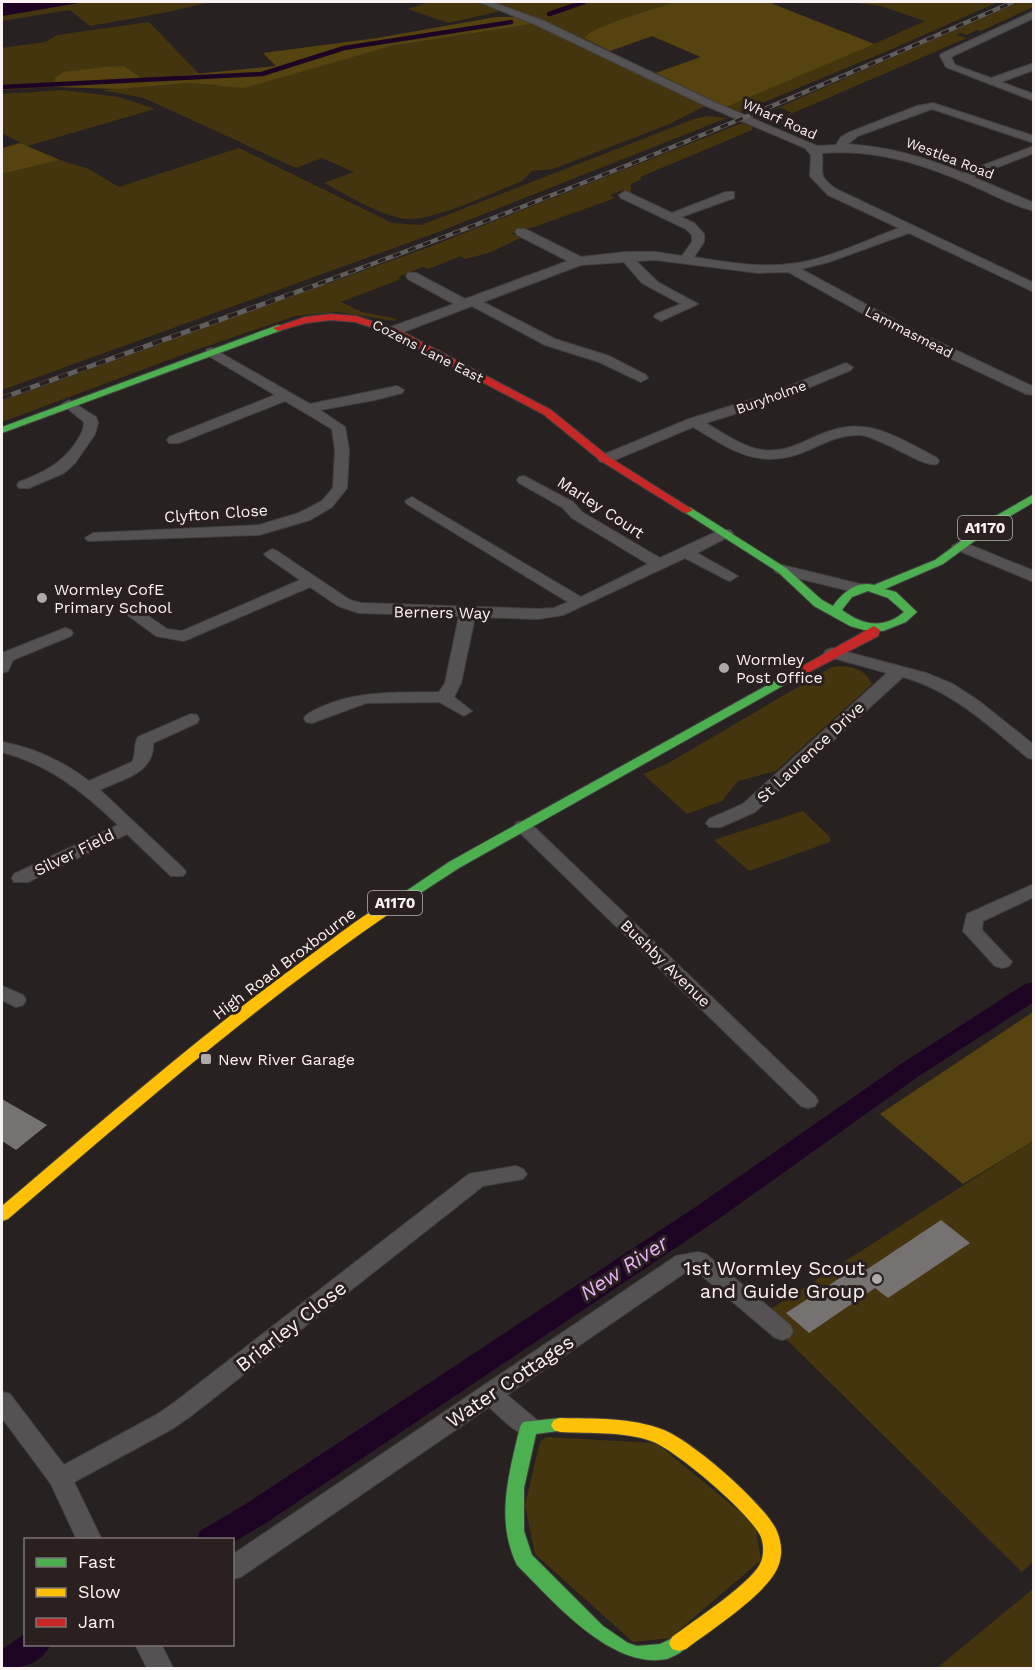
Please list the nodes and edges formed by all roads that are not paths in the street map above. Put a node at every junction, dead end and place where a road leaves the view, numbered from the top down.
1 (484, 2) edge
2 (1034, 14) edge
3 (1034, 66) edge
4 (990, 82) junction
5 (1034, 98) edge
6 (1034, 140) edge
7 (840, 147) junction
8 (1034, 149) edge
9 (816, 150) junction
10 (961, 178) junction
11 (625, 195) dead end
12 (730, 195) dead end
13 (1034, 208) edge
14 (671, 217) junction
15 (909, 229) junction
16 (521, 232) dead end
17 (626, 256) junction
18 (687, 258) junction
19 (579, 261) junction
20 (791, 268) junction
21 (412, 276) dead end
22 (1034, 288) edge
23 (468, 303) junction
24 (661, 317) dead end
25 (393, 331) junction
26 (212, 352) junction
27 (846, 367) dead end
28 (641, 378) dead end
29 (398, 390) dead end
30 (1031, 391) dead end
31 (286, 396) junction
32 (69, 404) junction
33 (308, 409) junction
34 (694, 422) junction
35 (2, 430) edge
36 (174, 440) dead end
37 (605, 459) junction
38 (932, 461) dead end
39 (524, 480) dead end
40 (24, 485) dead end
41 (1034, 497) edge
42 (412, 501) dead end
43 (725, 533) junction
44 (93, 538) dead end
45 (960, 546) junction
46 (684, 552) junction
47 (272, 555) dead end
48 (939, 562) junction
49 (659, 564) junction
50 (782, 570) junction
51 (730, 576) dead end
52 (1034, 577) edge
53 (310, 581) junction
54 (924, 585) dead end
55 (858, 588) junction
56 (877, 588) junction
57 (580, 603) junction
58 (126, 608) dead end
59 (468, 612) junction
60 (836, 630) junction
61 (874, 630) junction
62 (64, 633) dead end
63 (857, 643) junction
64 (876, 665) junction
65 (2, 668) edge
66 (898, 672) junction
67 (443, 697) junction
68 (464, 711) dead end
69 (312, 718) dead end
70 (191, 719) dead end
71 (2, 747) edge
72 (1034, 754) edge
73 (87, 789) junction
74 (715, 823) dead end
75 (523, 826) junction
76 (128, 827) junction
77 (177, 872) dead end
78 (21, 878) dead end
79 (1034, 891) edge
80 (1002, 962) dead end
81 (808, 1101) dead end
82 (516, 1174) dead end
83 (2, 1215) edge
84 (782, 1331) dead end
85 (490, 1394) junction
86 (2, 1401) edge
87 (530, 1427) junction
88 (60, 1478) junction
89 (90, 1538) edge
90 (234, 1568) edge
91 (149, 1646) edge
92 (160, 1668) edge

1 - 9 street, Wharf Road
2 - 4 street
3 - 4 street
4 - 5 street
6 - 7 street
7 - 9 street, Westlea Road
7 - 10 street, Westlea Road
8 - 10 street
9 - 15 street, Wharf Road
10 - 13 street, Westlea Road
11 - 14 street
12 - 14 street
14 - 18 street
15 - 20 street
15 - 22 street, Wharf Road
16 - 19 street
17 - 18 street
17 - 19 street
17 - 24 street
18 - 20 street
19 - 23 street
20 - 30 street, Lammasmead
21 - 23 street
23 - 25 street
23 - 28 street
25 - 26 street, Cozens Lane East
25 - 37 street, Cozens Lane East
26 - 31 street, Clyfton Close
26 - 32 street, Cozens Lane East
27 - 34 street, Buryholme
29 - 33 street
31 - 33 street, Clyfton Close
31 - 36 street
32 - 35 street, Cozens Lane East
32 - 40 street
33 - 44 street, Clyfton Close
34 - 37 street, Buryholme
34 - 38 street
37 - 43 street, Cozens Lane East
39 - 49 street, Marley Court
41 - 45 street, A1170
42 - 57 street
43 - 46 street, Berners Way
43 - 50 street, Cozens Lane East
45 - 48 street, A1170
45 - 52 street
46 - 49 street, Berners Way
46 - 51 street
47 - 53 street, Berners Way
48 - 54 street, A1170
48 - 56 street, A1170
49 - 57 street, Berners Way
50 - 55 street, Cozens Lane East
50 - 60 street, Cozens Lane East
53 - 58 street
53 - 59 street, Berners Way
55 - 56 street
55 - 60 street
56 - 61 street
57 - 59 street, Berners Way
59 - 67 street
60 - 61 street, Cozens Lane East
60 - 63 street, High Road Broxbourne / A1170
60 - 64 street
60 - 75 street, High Road Broxbourne / A1170
61 - 63 street, High Road Broxbourne / A1170
62 - 65 street
63 - 64 street
64 - 66 street
66 - 72 street
66 - 74 street, St Laurence Drive
67 - 68 street
67 - 69 street
70 - 73 street
71 - 73 street, Silver Field
73 - 76 street, Silver Field
75 - 81 street, Bushby Avenue
75 - 83 street, High Road Broxbourne / A1170
76 - 77 street, Silver Field
76 - 78 street, Silver Field
79 - 80 street
82 - 88 street, Briarley Close
84 - 85 street, Water Cottages
85 - 87 street
85 - 90 street, Water Cottages
86 - 88 street
87 - 87 street
88 - 89 street
91 - 92 street

